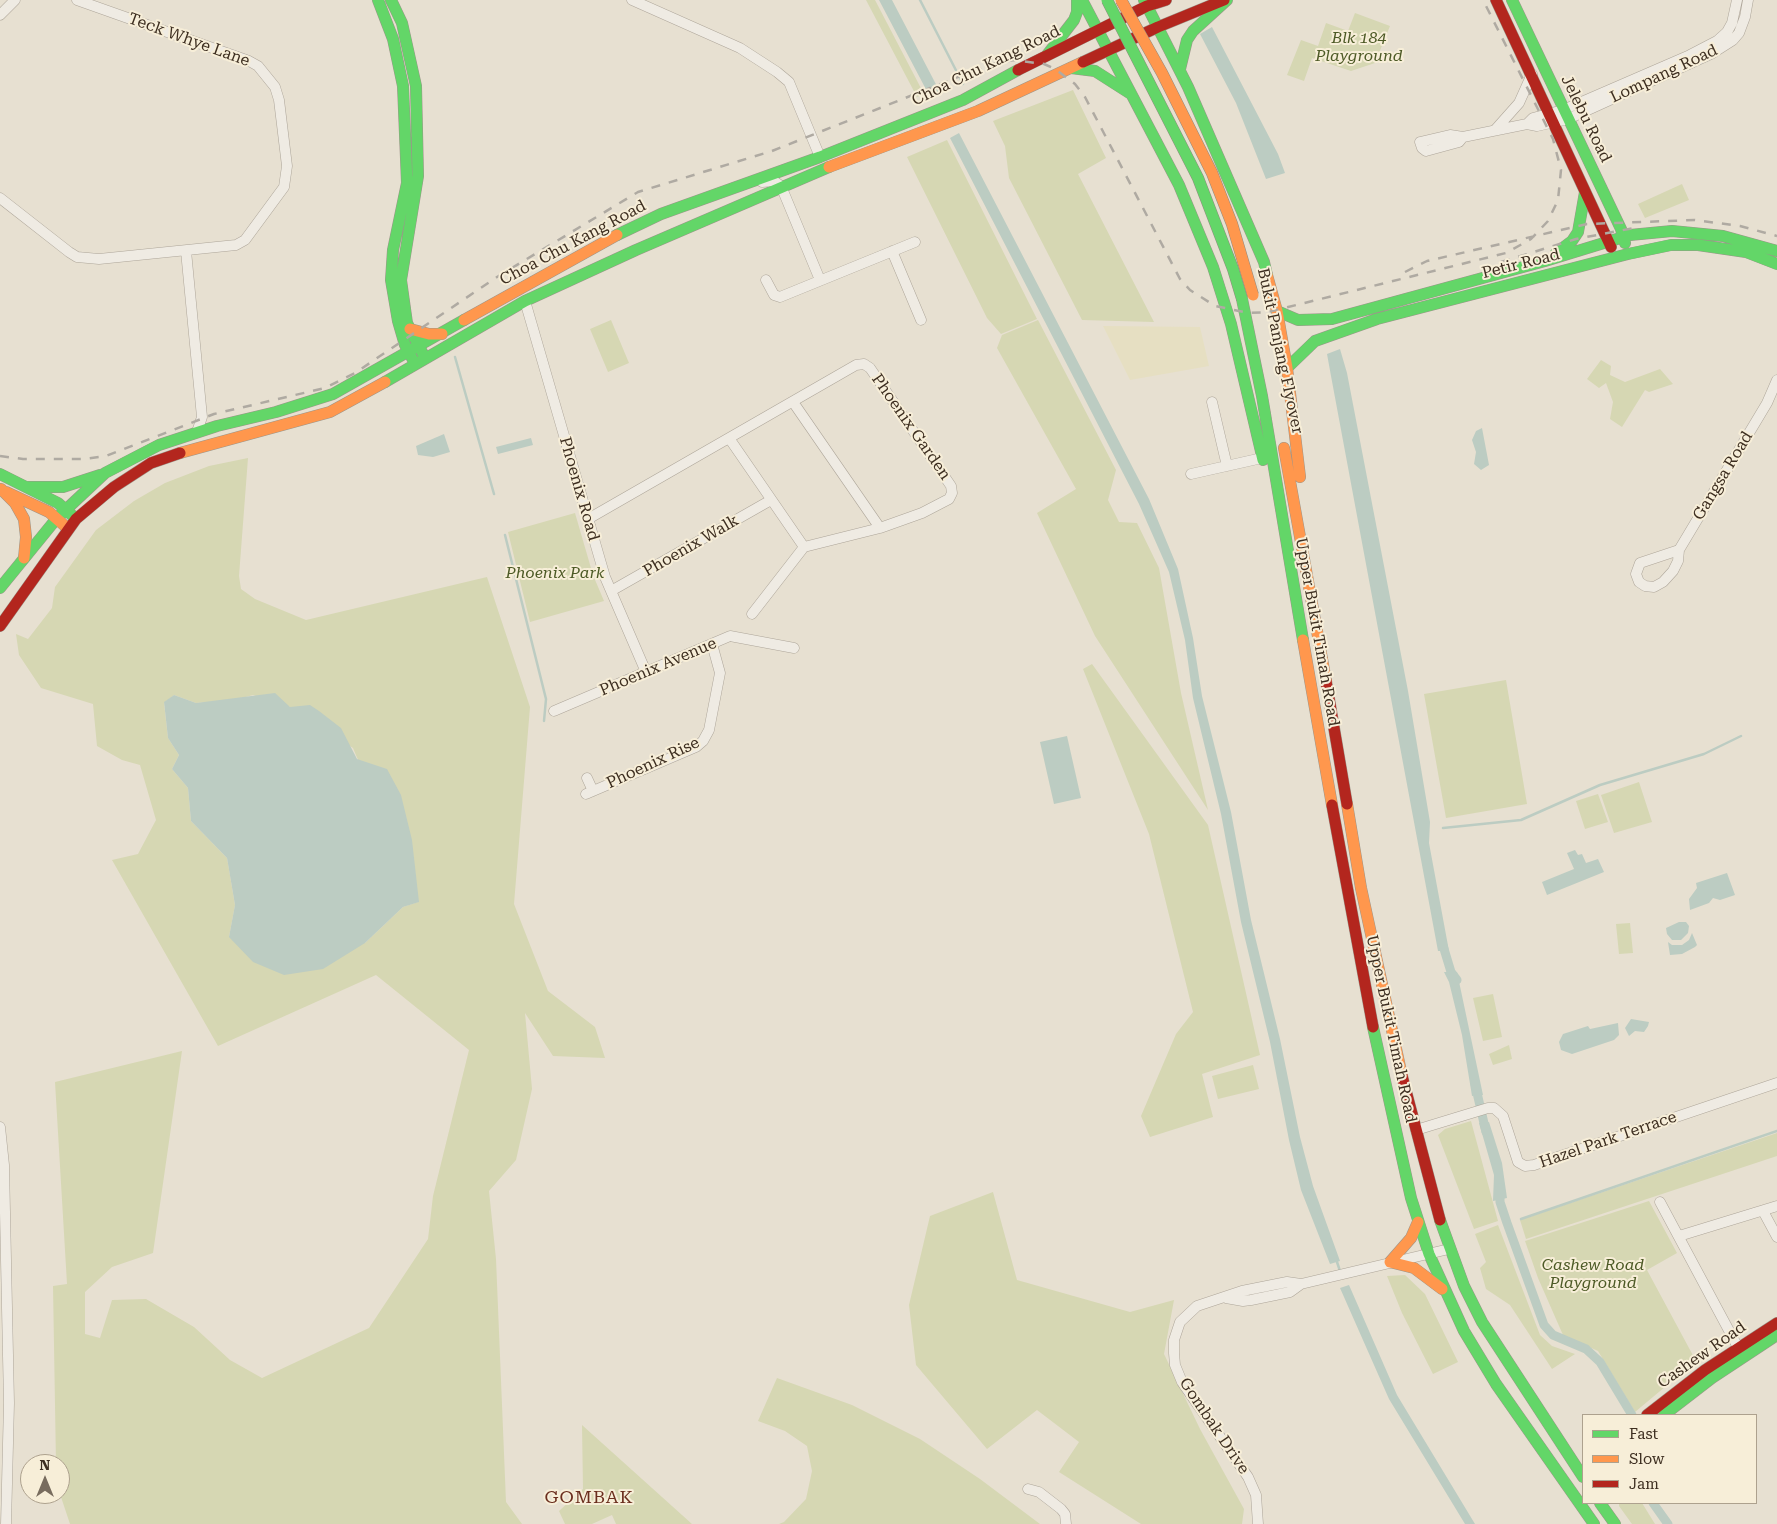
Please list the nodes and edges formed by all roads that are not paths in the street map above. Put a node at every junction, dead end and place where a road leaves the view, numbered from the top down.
1 (15, 0) edge
2 (77, 0) edge
3 (378, 0) edge
4 (391, 0) edge
5 (632, 0) edge
6 (1077, 0) edge
7 (1082, 0) edge
8 (1107, 0) edge
9 (1121, 0) edge
10 (1166, 0) edge
11 (1225, 0) edge
12 (1496, 0) edge
13 (1512, 0) edge
14 (1737, 0) edge
15 (1748, 0) edge
16 (1145, 3) edge
17 (0, 14) edge
18 (1158, 27) junction
19 (1100, 30) junction
20 (1110, 50) junction
21 (1047, 55) junction
22 (1071, 68) junction
23 (1180, 69) junction
24 (1532, 74) junction
25 (1188, 87) junction
26 (1134, 96) junction
27 (1566, 114) junction
28 (1551, 118) junction
29 (1148, 124) junction
30 (1495, 130) junction
31 (1463, 137) dead end
32 (820, 157) junction
33 (747, 184) junction
34 (781, 186) junction
35 (1585, 192) junction
36 (0, 198) edge
37 (661, 214) junction
38 (618, 235) junction
39 (670, 235) junction
40 (1623, 236) junction
41 (1609, 239) junction
42 (915, 242) dead end
43 (636, 250) junction
44 (892, 251) junction
45 (1777, 251) edge
46 (186, 252) junction
47 (1628, 254) junction
48 (1614, 258) junction
49 (1543, 261) junction
50 (1777, 264) edge
51 (1551, 274) junction
52 (766, 280) dead end
53 (820, 280) junction
54 (525, 301) junction
55 (1256, 304) dead end
56 (1365, 310) junction
57 (1277, 312) junction
58 (1378, 319) junction
59 (921, 320) dead end
60 (410, 329) junction
61 (443, 334) junction
62 (413, 349) junction
63 (421, 362) junction
64 (1287, 368) junction
65 (1777, 380) edge
66 (1777, 392) edge
67 (792, 402) junction
68 (1212, 402) dead end
69 (1767, 403) junction
70 (202, 417) junction
71 (216, 426) junction
72 (197, 432) junction
73 (1281, 435) dead end
74 (730, 438) junction
75 (1262, 458) junction
76 (1227, 466) junction
77 (105, 473) junction
78 (0, 474) edge
79 (1191, 474) dead end
80 (28, 487) junction
81 (0, 489) edge
82 (1277, 496) junction
83 (771, 500) junction
84 (66, 510) junction
85 (57, 518) junction
86 (76, 519) junction
87 (588, 520) junction
88 (880, 528) junction
89 (69, 530) junction
90 (804, 548) junction
91 (1679, 550) junction
92 (24, 558) junction
93 (0, 588) edge
94 (611, 592) junction
95 (752, 614) dead end
96 (0, 626) edge
97 (712, 644) junction
98 (794, 648) dead end
99 (646, 672) junction
100 (1328, 702) junction
101 (554, 711) dead end
102 (587, 778) dead end
103 (1777, 1083) edge
104 (0, 1127) edge
105 (1416, 1130) junction
106 (2, 1165) edge
107 (1660, 1202) dead end
108 (1777, 1206) edge
109 (1763, 1211) junction
110 (1418, 1222) junction
111 (1679, 1236) junction
112 (1777, 1237) edge
113 (3, 1244) edge
114 (1449, 1249) junction
115 (1429, 1254) junction
116 (1390, 1262) junction
117 (1444, 1290) junction
118 (1777, 1323) edge
119 (3, 1324) edge
120 (1777, 1335) edge
121 (1740, 1353) junction
122 (1510, 1368) junction
123 (1496, 1384) junction
124 (4, 1404) edge
125 (1648, 1414) edge
126 (1665, 1414) edge
127 (1582, 1473) edge
128 (4, 1479) edge
129 (1563, 1479) junction
130 (1028, 1489) dead end
131 (1570, 1490) junction
132 (1604, 1506) edge
133 (6, 1524) edge
134 (1066, 1524) edge
135 (1258, 1524) edge
136 (1594, 1524) edge
137 (1615, 1524) edge

1 - 17 street
2 - 46 street, Teck Whye Lane
3 - 62 main road
4 - 60 main road
5 - 32 street
6 - 21 main road
7 - 19 main road
8 - 82 main road, Bukit Panjang Flyover, bridge
9 - 55 main road, Bukit Panjang Flyover, bridge
10 - 16 main road, Choa Chu Kang Road
11 - 18 main road, Choa Chu Kang Road
11 - 23 main road
12 - 24 main road, Jelebu Road
13 - 27 main road, Jelebu Road
14 - 27 street, Lompang Road
15 - 27 street, Lompang Road
16 - 18 main road
16 - 19 main road, Choa Chu Kang Road
18 - 20 main road, Choa Chu Kang Road
18 - 23 main road
19 - 20 main road
19 - 21 main road, Choa Chu Kang Road
20 - 22 main road, Choa Chu Kang Road
20 - 26 main road
21 - 32 main road, Choa Chu Kang Road
22 - 26 main road
22 - 34 main road, Choa Chu Kang Road
23 - 25 main road
24 - 28 main road, Jelebu Road
24 - 30 street
25 - 29 main road
25 - 57 main road
26 - 29 main road
27 - 28 street, Lompang Road
27 - 40 main road, Jelebu Road
28 - 30 street, Lompang Road
28 - 35 main road, Jelebu Road
29 - 75 main road
30 - 31 street
32 - 33 main road, Choa Chu Kang Road
33 - 34 street
33 - 37 main road, Choa Chu Kang Road
34 - 39 main road, Choa Chu Kang Road
34 - 53 street
35 - 41 main road, Jelebu Road
35 - 49 main road
36 - 46 street, Teck Whye Lane
37 - 38 main road, Choa Chu Kang Road
37 - 39 main road
38 - 43 main road
38 - 61 main road, Choa Chu Kang Road
39 - 43 main road, Choa Chu Kang Road
40 - 41 main road, Petir Road
40 - 45 main road, Petir Road
40 - 47 main road, Jelebu Road
41 - 48 main road, Jelebu Road
41 - 49 main road, Petir Road
42 - 44 street
43 - 54 main road, Choa Chu Kang Road
44 - 53 street
44 - 59 street
46 - 70 street
47 - 48 main road, Petir Road
47 - 50 main road, Petir Road
48 - 51 main road, Petir Road
49 - 51 main road
49 - 56 main road, Petir Road
51 - 58 main road, Petir Road
52 - 53 street
54 - 63 main road, Choa Chu Kang Road
54 - 87 street, Phoenix Road
56 - 57 main road, Petir Road
56 - 58 main road
57 - 64 main road
58 - 64 main road, Petir Road
60 - 61 main road
60 - 62 main road
61 - 62 main road, Choa Chu Kang Road
62 - 63 main road
62 - 71 main road, Choa Chu Kang Road
63 - 86 main road, Choa Chu Kang Road
64 - 100 main road
65 - 69 street, Gangsa Road
66 - 69 street, Gangsa Road
67 - 74 street, Phoenix Garden
67 - 88 street
67 - 88 street, Phoenix Garden
68 - 76 street
69 - 91 street, Gangsa Road
70 - 71 street
70 - 72 street
71 - 72 main road, Choa Chu Kang Road
72 - 77 main road, Choa Chu Kang Road
73 - 100 main road, Bukit Panjang Flyover
74 - 83 street
74 - 87 street, Phoenix Garden
75 - 76 street
75 - 82 main road
76 - 79 street
77 - 80 main road
77 - 84 main road, Choa Chu Kang Road
78 - 80 main road
80 - 84 main road
81 - 85 main road
81 - 92 main road
82 - 110 main road, Upper Bukit Timah Road
83 - 90 street
83 - 94 street, Phoenix Walk
84 - 85 main road, Choa Chu Kang Road
84 - 86 main road
85 - 89 main road
85 - 92 main road, Choa Chu Kang Road
86 - 89 main road, Choa Chu Kang Road
87 - 94 street, Phoenix Road
88 - 90 street, Phoenix Garden
89 - 96 main road, Choa Chu Kang Road
90 - 95 street
91 - 91 street, Gangsa Road
92 - 93 main road, Choa Chu Kang Road
94 - 99 street, Phoenix Road
97 - 98 street, Phoenix Avenue
97 - 99 street, Phoenix Avenue
97 - 102 street, Phoenix Rise
99 - 101 street, Phoenix Avenue
100 - 105 main road, Upper Bukit Timah Road
103 - 105 street, Hazel Park Terrace
104 - 106 street
105 - 114 main road, Upper Bukit Timah Road
106 - 113 street
107 - 111 street
108 - 109 street
109 - 111 street
109 - 112 street
110 - 115 main road, Upper Bukit Timah Road
110 - 116 main road
111 - 121 street
113 - 119 street
114 - 115 street, Gombak Drive
114 - 122 main road, Upper Bukit Timah Road
115 - 116 street, Gombak Drive
115 - 117 main road, Upper Bukit Timah Road
116 - 117 main road
116 - 135 street, Gombak Drive
117 - 123 main road, Upper Bukit Timah Road
118 - 121 main road, Cashew Road
119 - 124 street
120 - 121 main road, Cashew Road
121 - 125 main road, Cashew Road
121 - 126 main road, Cashew Road
122 - 123 main road
122 - 127 main road, Upper Bukit Timah Road
123 - 129 main road, Upper Bukit Timah Road
124 - 128 street
127 - 129 main road
127 - 131 main road
128 - 133 street
129 - 131 main road, Upper Bukit Timah Road
130 - 134 street
131 - 136 main road, Upper Bukit Timah Road
132 - 137 main road

